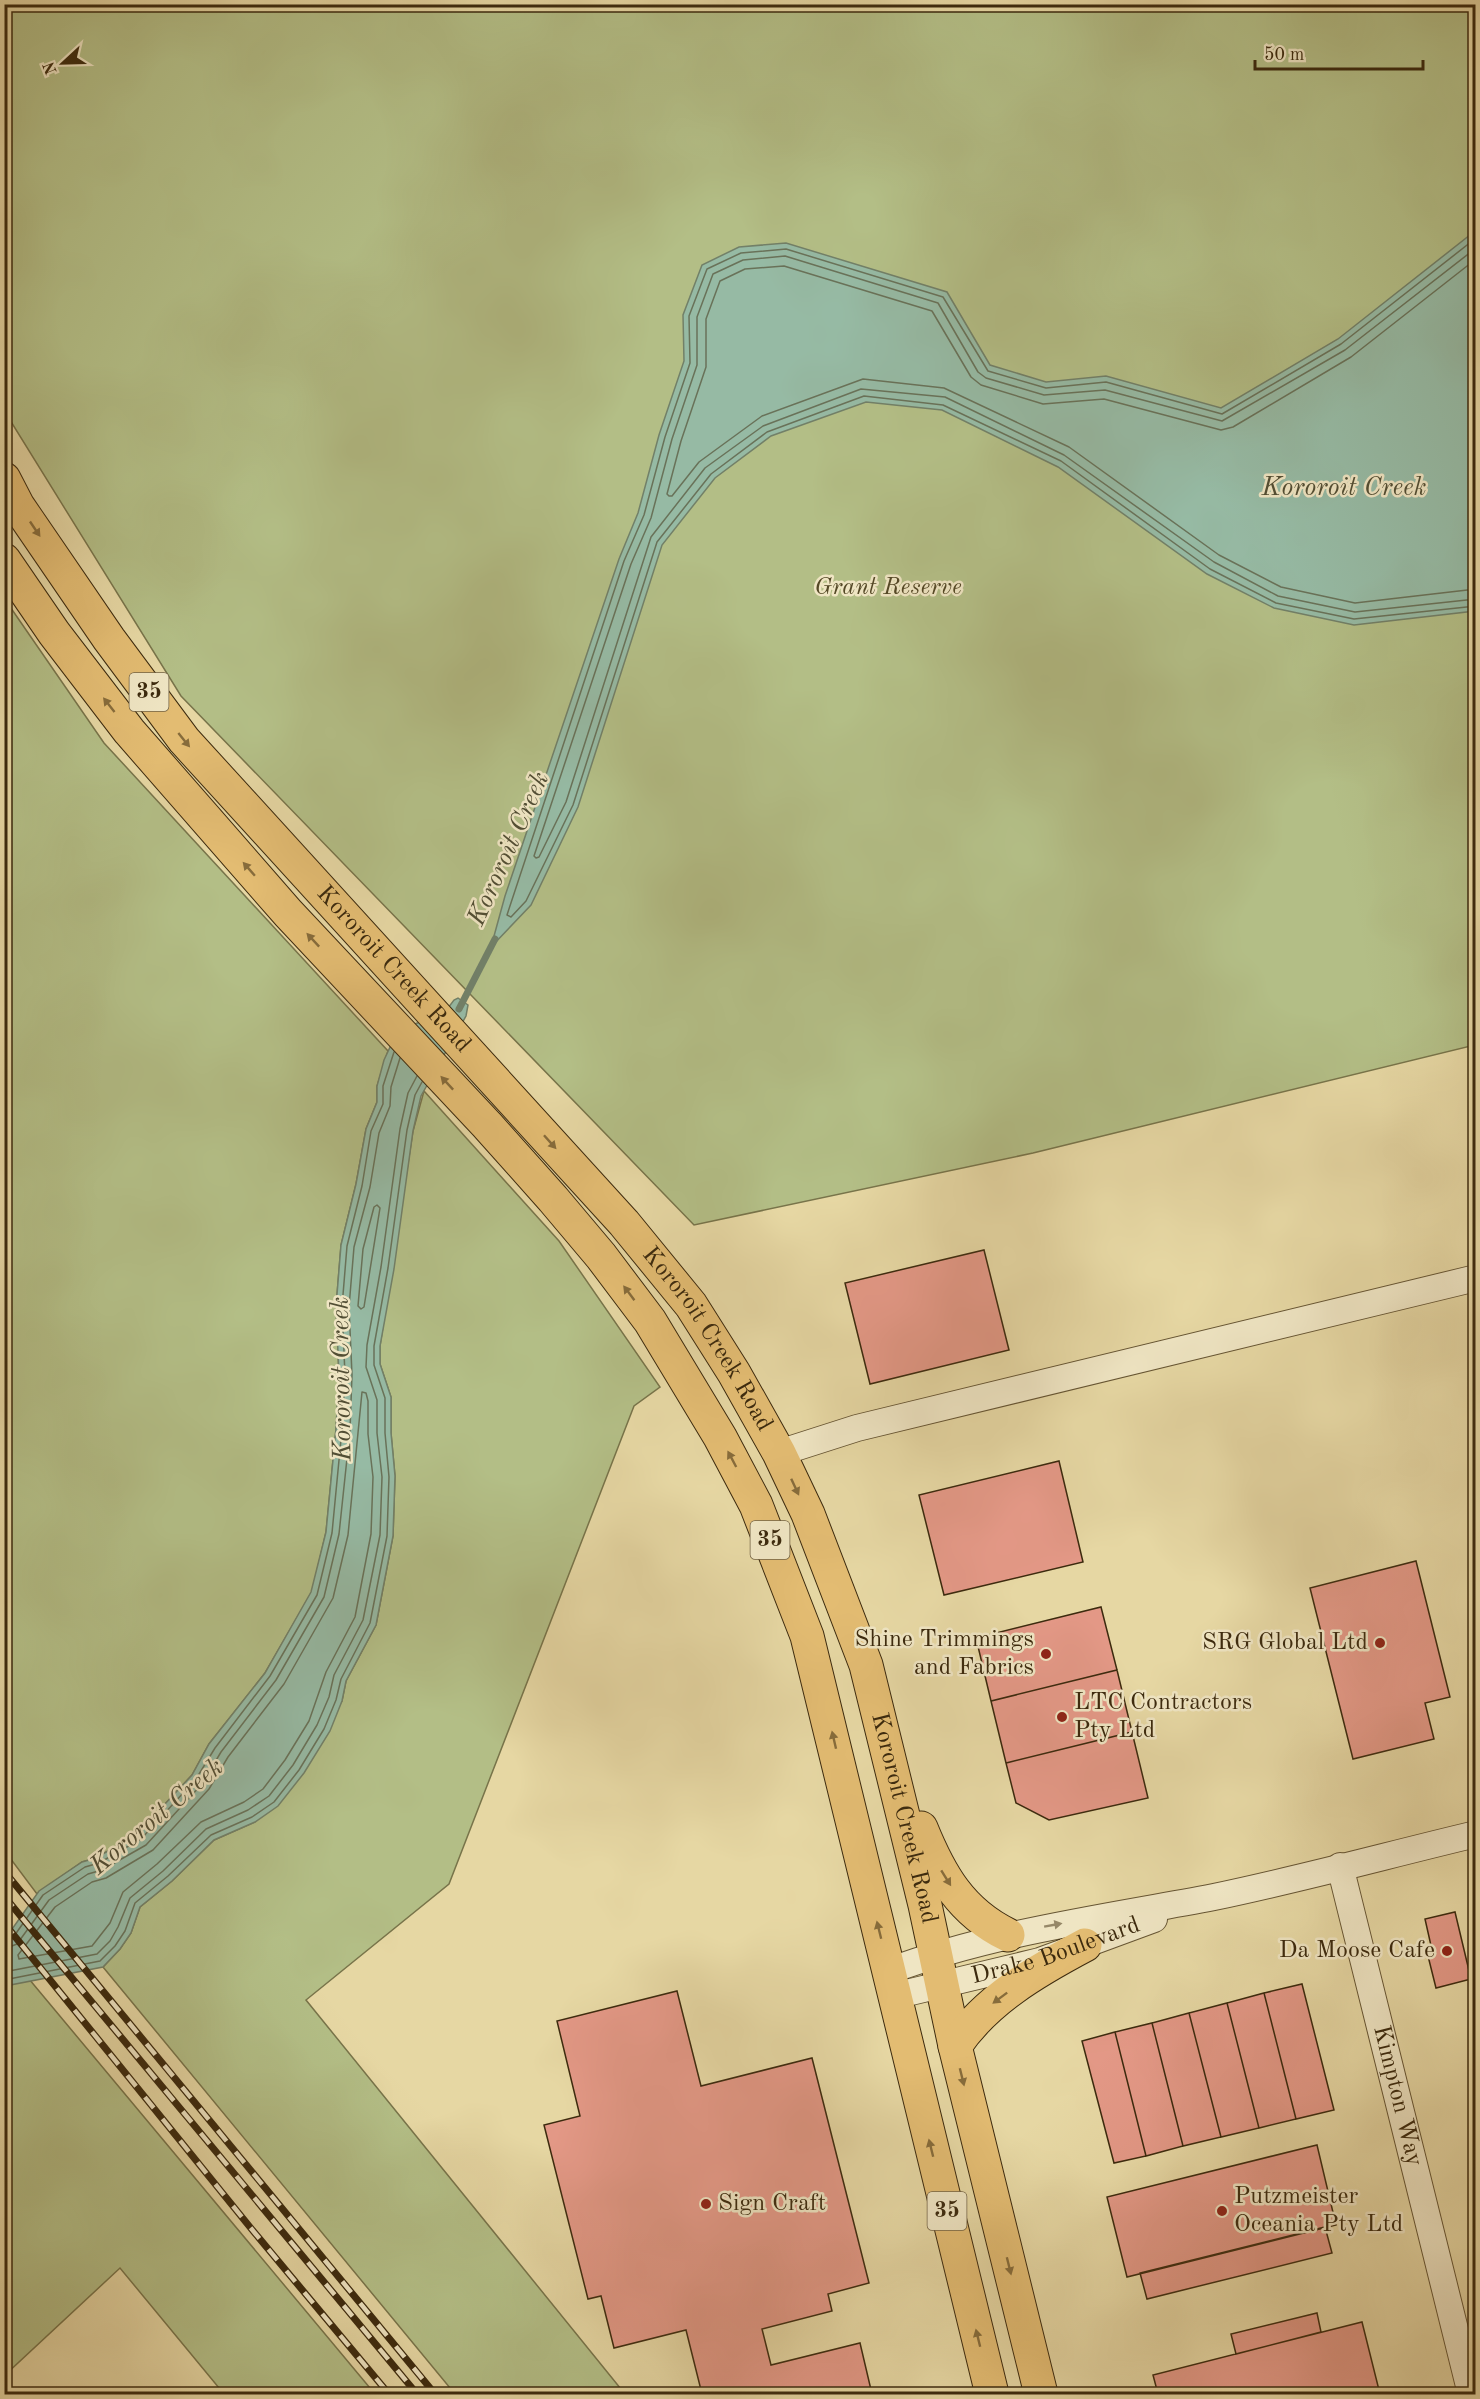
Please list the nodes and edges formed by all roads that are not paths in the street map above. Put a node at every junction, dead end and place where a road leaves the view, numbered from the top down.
1 (4, 479) edge
2 (4, 560) edge
3 (1476, 1278) edge
4 (779, 1453) junction
5 (888, 1749) junction
6 (1476, 1834) edge
7 (1340, 1866) junction
8 (1216, 1896) junction
9 (1008, 1935) junction
10 (1085, 1945) junction
11 (939, 1969) junction
12 (892, 1983) junction
13 (955, 2046) junction
14 (992, 2394) edge
15 (1041, 2394) edge
16 (1471, 2394) edge

1 -> 4 main road, Kororoit Creek Road / 35
12 -> 2 main road, Kororoit Creek Road / 35
3 - 4 street
4 -> 5 main road, Kororoit Creek Road / 35
5 -> 9 main road
5 - 11 main road, Kororoit Creek Road / 35
6 - 7 street, Drake Boulevard
7 - 8 street, Drake Boulevard
7 - 16 street, Kimpton Way
9 -> 8 street, Drake Boulevard
8 - 10 street, Drake Boulevard
9 - 11 street, Drake Boulevard
10 - 11 street, Drake Boulevard
10 -> 13 main road
11 - 12 street, Drake Boulevard
11 - 13 main road, Kororoit Creek Road / 35
14 -> 12 main road, Kororoit Creek Road / 35
13 -> 15 main road, Kororoit Creek Road / 35

